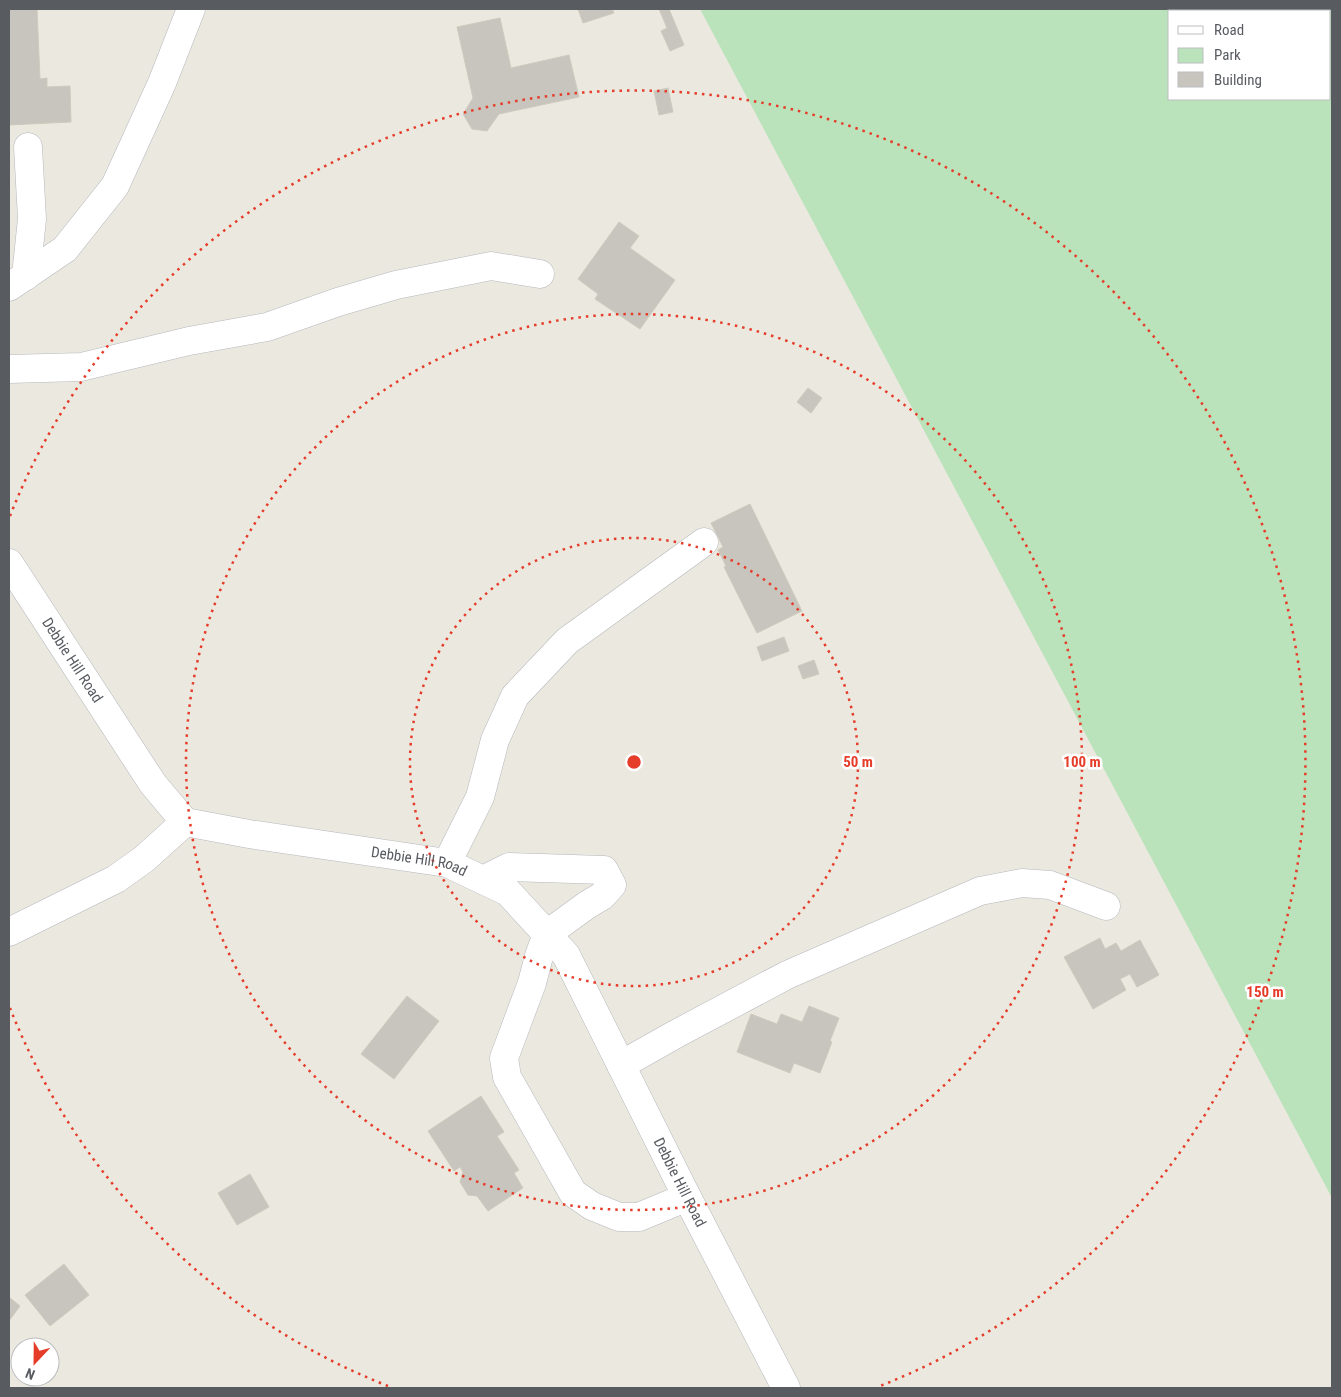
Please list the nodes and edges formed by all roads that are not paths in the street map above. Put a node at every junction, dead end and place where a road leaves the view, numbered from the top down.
1 (191, 9) edge
2 (28, 147) dead end
3 (540, 274) dead end
4 (17, 281) edge
5 (9, 368) edge
6 (704, 542) dead end
7 (9, 562) edge
8 (185, 822) junction
9 (447, 864) junction
10 (483, 880) junction
11 (1106, 906) dead end
12 (9, 932) edge
13 (548, 934) junction
14 (621, 1065) junction
15 (686, 1198) junction
16 (786, 1388) edge

1 - 4 street
2 - 4 street
3 - 5 street
6 - 9 street
7 - 8 street, Debbie Hill Road
8 - 9 street, Debbie Hill Road
8 - 12 street
9 - 10 street, Debbie Hill Road
10 - 13 street, Debbie Hill Road
10 - 13 street
11 - 14 street
13 - 14 street, Debbie Hill Road
13 - 15 street
14 - 15 street, Debbie Hill Road
15 - 16 street, Debbie Hill Road

